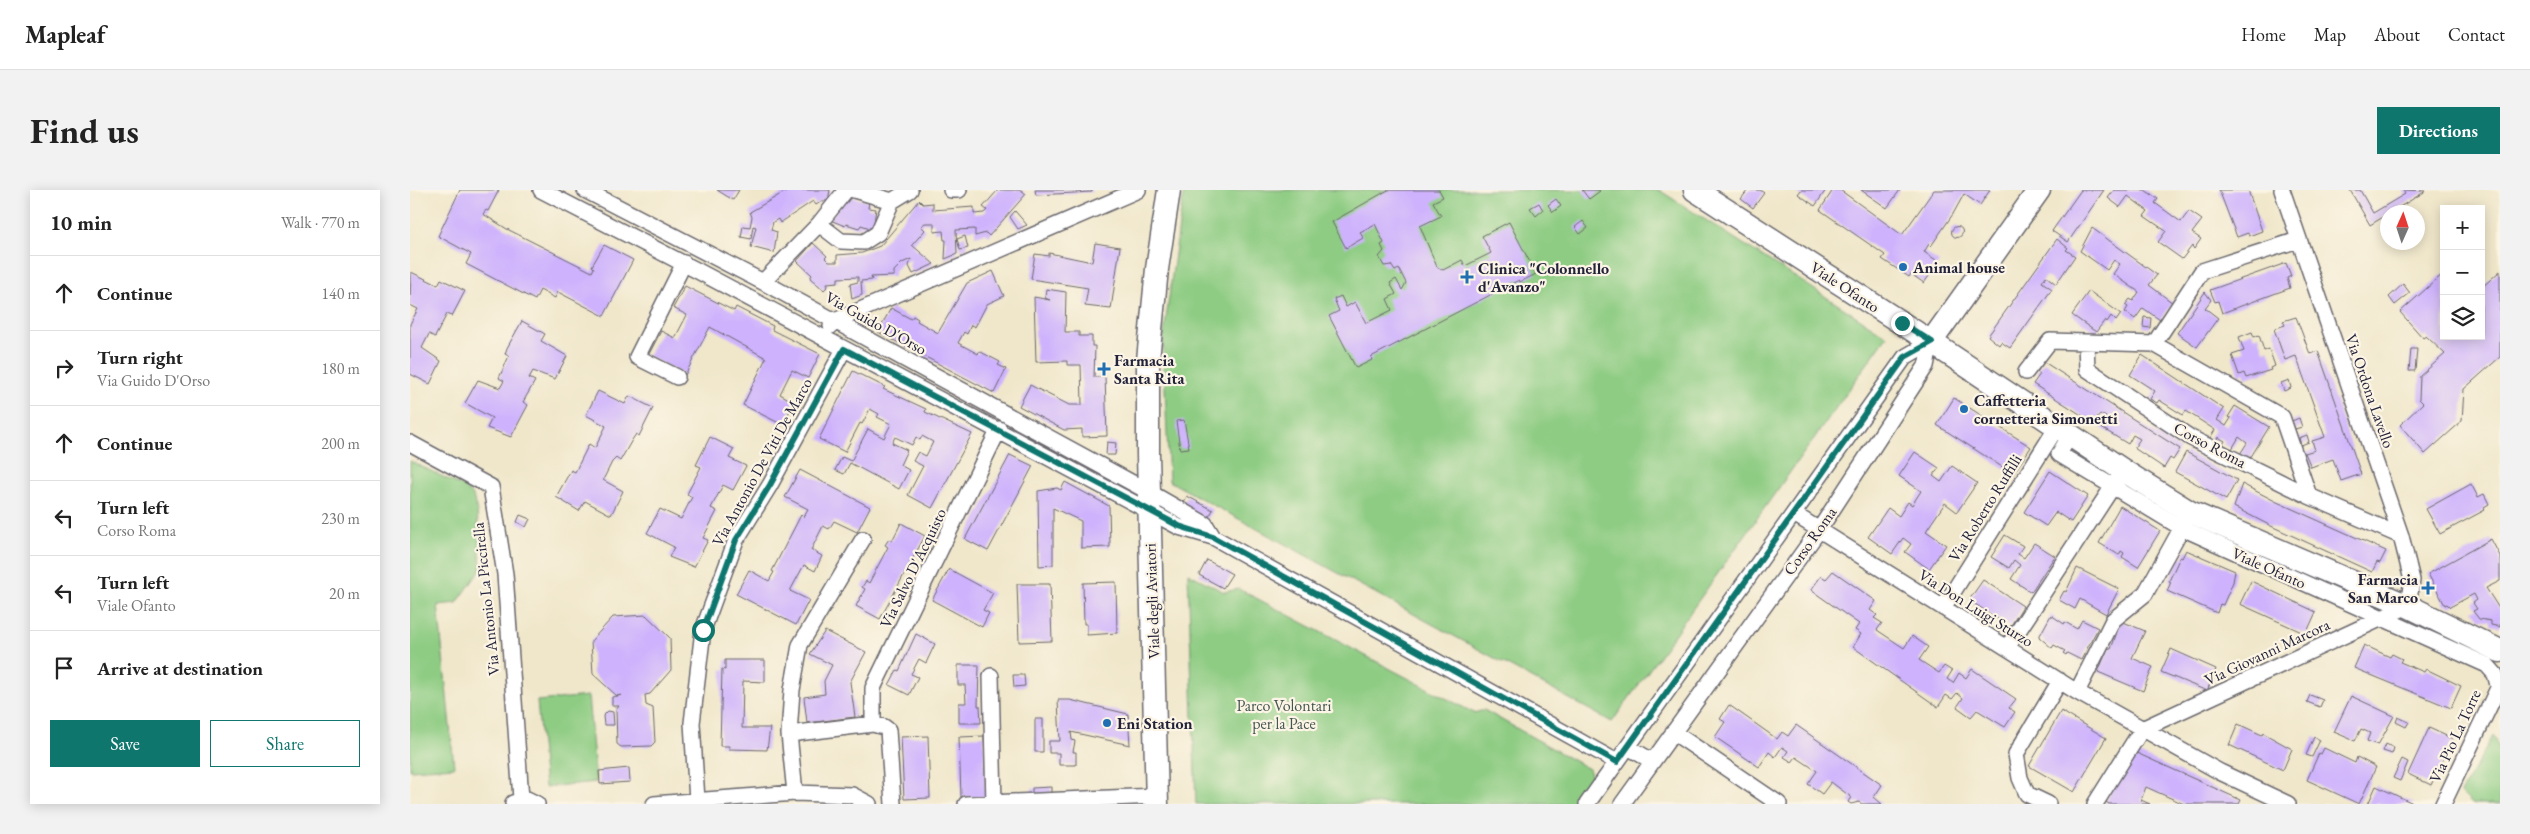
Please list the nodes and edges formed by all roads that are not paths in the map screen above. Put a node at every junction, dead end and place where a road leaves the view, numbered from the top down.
1 (541, 190) edge
2 (585, 190) edge
3 (846, 190) edge
4 (854, 190) edge
5 (910, 190) edge
6 (952, 190) edge
7 (959, 190) edge
8 (1138, 190) edge
9 (1169, 190) edge
10 (1695, 190) edge
11 (2039, 190) edge
12 (2282, 190) edge
13 (892, 201) junction
14 (819, 224) junction
15 (2298, 240) junction
16 (684, 263) junction
17 (763, 282) junction
18 (835, 320) junction
19 (824, 338) junction
20 (1932, 342) junction
21 (2086, 343) junction
22 (2154, 344) junction
23 (844, 349) junction
24 (2026, 372) dead end
25 (677, 378) dead end
26 (999, 429) junction
27 (2064, 431) junction
28 (410, 443) edge
29 (2118, 479) junction
30 (2309, 496) junction
31 (1149, 501) junction
32 (1794, 514) junction
33 (2186, 520) junction
34 (1819, 530) junction
35 (2401, 536) junction
36 (863, 539) dead end
37 (2408, 606) junction
38 (1943, 608) junction
39 (2381, 618) junction
40 (2007, 648) junction
41 (2500, 651) edge
42 (991, 676) dead end
43 (2060, 681) junction
44 (2499, 684) edge
45 (2077, 692) junction
46 (874, 724) junction
47 (2142, 729) junction
48 (1673, 732) junction
49 (789, 734) junction
50 (1628, 747) junction
51 (1652, 762) junction
52 (1613, 768) junction
53 (1632, 789) junction
54 (795, 793) junction
55 (2258, 798) edge
56 (2024, 799) edge
57 (697, 800) junction
58 (1157, 800) edge
59 (517, 802) edge
60 (537, 804) edge
61 (654, 804) edge
62 (869, 804) edge
63 (892, 804) edge
64 (966, 804) edge
65 (994, 804) edge
66 (1587, 804) edge
67 (1622, 804) edge
68 (1779, 804) edge
69 (2048, 804) edge
70 (2095, 804) edge
71 (2288, 804) edge
72 (2444, 804) edge

1 - 16 street
2 - 17 street, Via Guido D'Orso
3 - 14 street
4 - 13 street
5 - 13 street
6 - 7 street
8 - 18 street
9 - 31 main road, Viale degli Aviatori
10 - 20 main road, Viale Ofanto
11 - 20 main road, Corso Roma
12 - 15 street, Via Ordona Lavello
13 - 14 street
14 - 17 street
15 - 22 street
15 - 35 street, Via Ordona Lavello
16 - 19 street
16 - 25 street
17 - 18 street, Via Guido D'Orso
18 - 19 street
18 - 31 street, Via Guido D'Orso
19 - 23 street
20 - 27 main road, Viale Ofanto
20 - 32 street, Corso Roma
20 - 34 street, Corso Roma
21 - 22 street
21 - 24 street
21 - 30 street, Corso Roma
22 - 30 street
23 - 26 street
23 - 57 street, Via Antonio De Viti De Marco
26 - 31 street
26 - 46 street, Via Salvo D'Acquisto
27 - 29 main road, Viale Ofanto
27 - 38 street, Via Roberto Ruffilli
28 - 59 street, Via Antonio La Piccirella
29 - 33 main road, Viale Ofanto
29 - 40 street
30 - 35 street, Corso Roma
31 - 52 street
31 - 58 main road, Viale degli Aviatori
32 - 34 street, Via Don Luigi Sturzo
32 - 50 street, Corso Roma
33 - 37 main road, Viale Ofanto
33 - 39 street, Viale Ofanto
33 - 45 street
34 - 38 street, Via Don Luigi Sturzo
34 - 48 street, Corso Roma
35 - 37 street, Via Ordona Lavello
36 - 49 street
37 - 39 street, Via Giovanni Marcora
37 - 41 main road, Viale Ofanto
38 - 40 street, Via Don Luigi Sturzo
39 - 44 street, Viale Ofanto
39 - 47 street, Via Giovanni Marcora
40 - 43 street, Via Don Luigi Sturzo
42 - 65 street
43 - 45 street, Via Don Luigi Sturzo
43 - 56 street
44 - 72 street, Via Pio La Torre
45 - 47 street, Via Don Luigi Sturzo
46 - 49 street
46 - 63 street
47 - 55 street, Via Don Luigi Sturzo
47 - 70 street
48 - 51 street, Corso Roma
48 - 68 street
49 - 54 street
50 - 51 street
50 - 52 street, Corso Roma
51 - 53 street, Corso Roma
52 - 53 street
52 - 66 street, Corso Roma
53 - 67 street, Corso Roma
54 - 57 street
54 - 62 street
55 - 71 street, Via Don Luigi Sturzo
56 - 69 street
57 - 61 street
58 - 65 street
59 - 60 street
64 - 65 street

